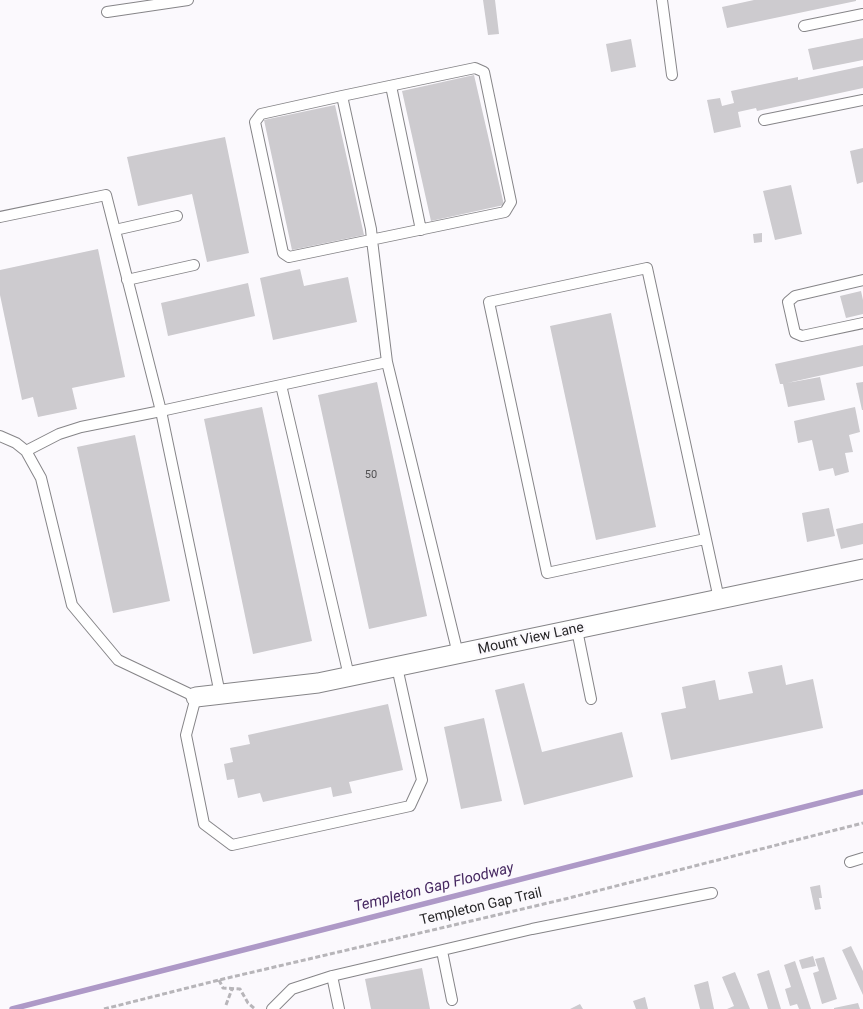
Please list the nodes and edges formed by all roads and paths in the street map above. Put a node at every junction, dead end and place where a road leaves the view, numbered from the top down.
1 (188, 0) edge
2 (662, 0) edge
3 (107, 12) dead end
4 (863, 14) edge
5 (804, 26) dead end
6 (672, 75) dead end
7 (391, 86) junction
8 (342, 96) junction
9 (863, 100) edge
10 (764, 120) dead end
11 (177, 216) dead end
12 (0, 217) edge
13 (114, 230) junction
14 (421, 230) junction
15 (372, 240) junction
16 (194, 266) dead end
17 (127, 280) junction
18 (863, 280) edge
19 (863, 323) edge
20 (387, 362) junction
21 (281, 385) junction
22 (161, 410) junction
23 (0, 436) edge
24 (26, 451) junction
25 (705, 539) junction
26 (863, 569) edge
27 (719, 599) junction
28 (577, 630) junction
29 (458, 654) junction
30 (397, 667) junction
31 (349, 676) junction
32 (220, 694) junction
33 (196, 696) junction
34 (591, 699) dead end
35 (863, 823) edge
36 (863, 858) edge
37 (850, 862) dead end
38 (712, 893) dead end
39 (442, 951) junction
40 (332, 976) junction
41 (219, 980) junction
42 (232, 989) junction
43 (452, 1000) dead end
44 (226, 1005) dead end
45 (104, 1009) edge
46 (255, 1009) edge
47 (272, 1009) edge
48 (339, 1009) edge

1 - 3 lane
2 - 6 lane
4 - 5 lane
7 - 8 lane
7 - 14 lane
7 - 14 lane
8 - 15 lane
8 - 15 lane
9 - 10 lane
11 - 13 lane
12 - 13 lane
13 - 17 lane
14 - 15 lane
15 - 20 lane
16 - 17 lane
17 - 22 lane
18 - 19 lane
20 - 21 lane
20 - 29 lane
21 - 22 lane
21 - 31 lane
22 - 24 lane
22 - 32 lane
23 - 24 lane
24 - 33 lane
25 - 25 lane
25 - 27 lane
26 - 27 street, Mount View Lane
27 - 28 street, Mount View Lane
28 - 29 street, Mount View Lane
28 - 34 lane
29 - 30 street, Mount View Lane
30 - 31 street, Mount View Lane
30 - 33 lane
31 - 32 street, Mount View Lane
32 - 33 street, Mount View Lane
35 - 41 path, Templeton Gap Trail
36 - 37 lane
38 - 39 lane
39 - 40 lane
39 - 43 lane
40 - 47 lane
40 - 48 lane
41 - 42 path
41 - 45 path, Templeton Gap Trail
42 - 44 path
42 - 46 path

